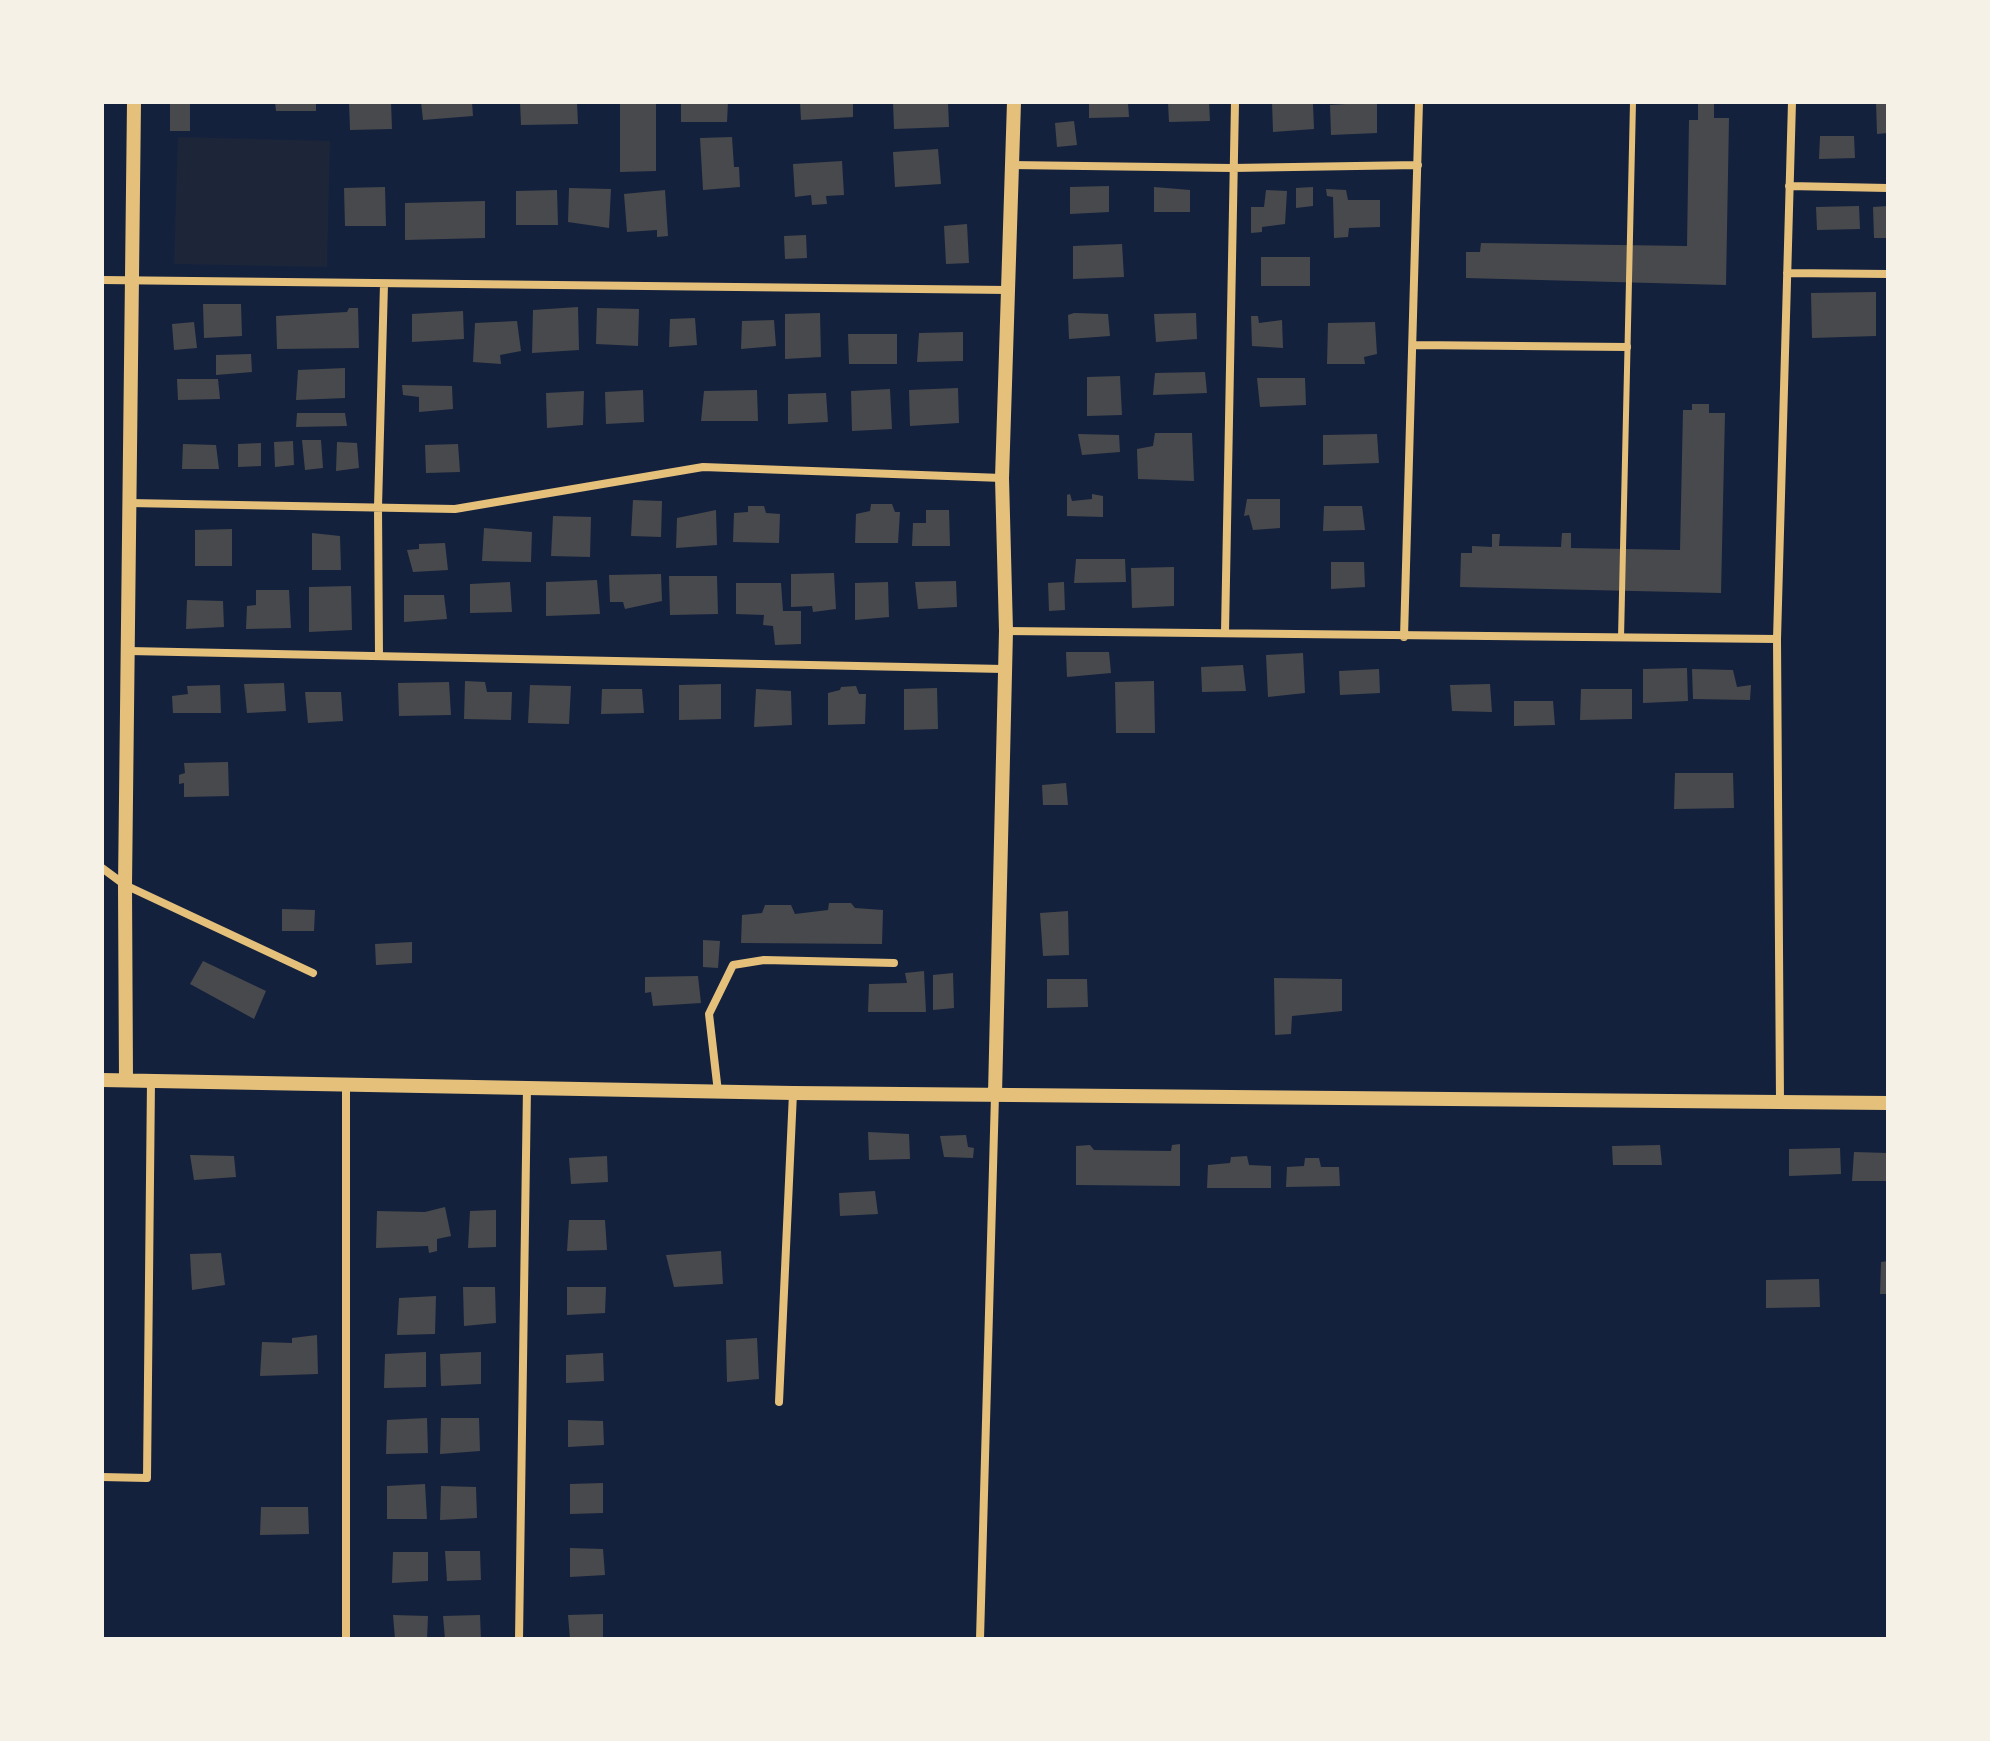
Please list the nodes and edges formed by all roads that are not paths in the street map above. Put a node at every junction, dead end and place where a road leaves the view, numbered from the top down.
1 (134, 102) edge
2 (1014, 102) edge
3 (1235, 102) edge
4 (1419, 102) edge
5 (1633, 102) edge
6 (1792, 102) edge
7 (1010, 165) junction
8 (1418, 165) junction
9 (1232, 168) junction
10 (1789, 186) junction
11 (1888, 188) edge
12 (1787, 273) junction
13 (1888, 274) edge
14 (102, 280) edge
15 (131, 281) junction
16 (384, 284) junction
17 (1009, 290) junction
18 (1413, 345) junction
19 (1627, 347) junction
20 (1002, 478) junction
21 (129, 503) junction
22 (378, 507) junction
23 (1006, 631) junction
24 (1225, 632) junction
25 (1404, 637) junction
26 (1621, 638) junction
27 (1777, 639) junction
28 (129, 651) junction
29 (379, 656) junction
30 (1004, 669) junction
31 (102, 868) edge
32 (125, 885) junction
33 (894, 963) dead end
34 (313, 973) dead end
35 (102, 1080) edge
36 (126, 1080) junction
37 (151, 1080) junction
38 (346, 1083) junction
39 (527, 1087) junction
40 (718, 1092) junction
41 (793, 1093) junction
42 (995, 1094) junction
43 (1780, 1102) junction
44 (1888, 1103) edge
45 (779, 1402) dead end
46 (102, 1477) edge
47 (346, 1639) edge
48 (519, 1639) edge
49 (980, 1639) edge

1 - 15 street
2 - 7 street
3 - 9 street
4 - 8 street
5 - 19 lane
6 - 10 street
7 - 9 street
7 - 17 street
8 - 9 street
8 - 18 street
9 - 24 street
10 - 11 street
10 - 12 street
12 - 13 street
12 - 27 street
14 - 15 street
15 - 16 street
15 - 21 street
16 - 17 street
16 - 22 street
17 - 20 street
18 - 19 street
18 - 25 street
19 - 26 lane
20 - 22 street
20 - 23 street
21 - 22 street
21 - 28 street
22 - 29 street
23 - 24 street
23 - 30 street
24 - 25 street
25 - 26 street
26 - 27 street
27 - 43 street
28 - 29 street
28 - 32 street
29 - 30 street
30 - 42 street
31 - 32 street
32 - 34 street
32 - 36 street
33 - 40 street
35 - 36 street
36 - 37 street
37 - 38 street
37 - 46 street
38 - 39 street
38 - 47 street
39 - 40 street
39 - 48 street
40 - 41 street
41 - 42 street
41 - 45 street
42 - 43 street
42 - 49 street
43 - 44 street

